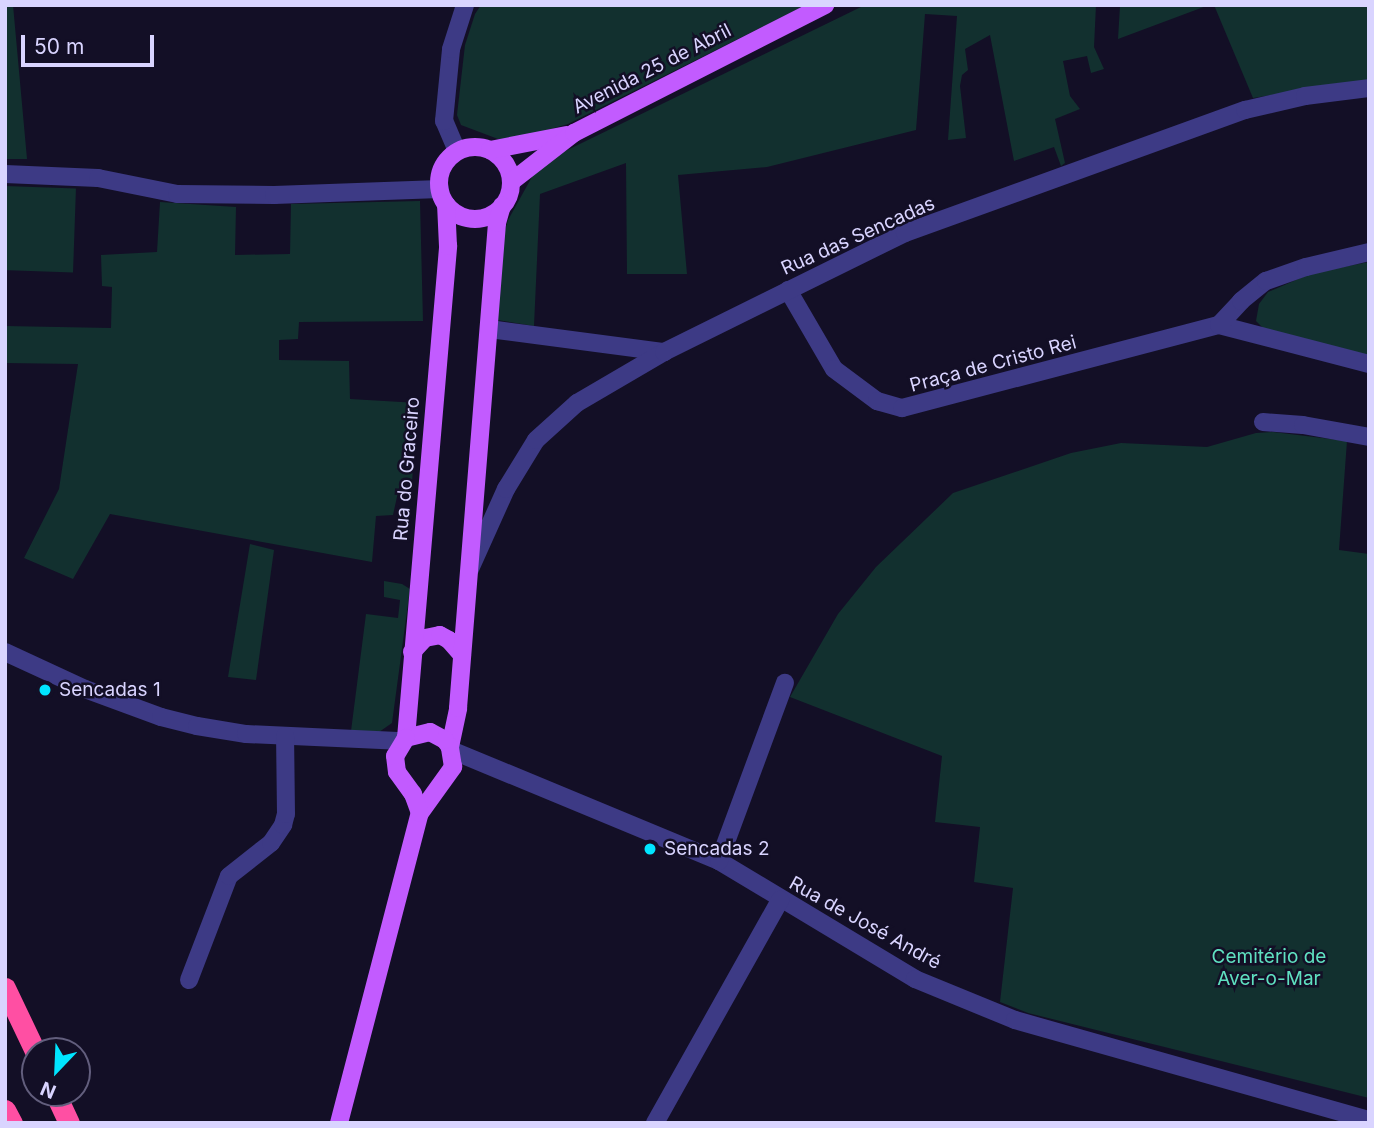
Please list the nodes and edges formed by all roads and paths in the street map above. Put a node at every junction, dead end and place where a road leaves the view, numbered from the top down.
1 (465, 5) edge
2 (825, 5) edge
3 (1369, 88) edge
4 (573, 133) junction
5 (490, 150) junction
6 (457, 151) junction
7 (5, 174) edge
8 (511, 182) junction
9 (443, 196) junction
10 (502, 206) junction
11 (1369, 252) edge
12 (788, 290) junction
13 (1219, 325) junction
14 (489, 329) junction
15 (664, 352) junction
16 (1369, 364) edge
17 (1263, 422) dead end
18 (1369, 437) edge
19 (468, 575) junction
20 (5, 652) edge
21 (412, 652) junction
22 (463, 655) junction
23 (785, 683) dead end
24 (407, 716) junction
25 (285, 736) junction
26 (379, 741) junction
27 (401, 745) junction
28 (451, 755) junction
29 (408, 785) junction
30 (440, 785) junction
31 (420, 813) junction
32 (719, 861) junction
33 (780, 900) junction
34 (189, 980) dead end
35 (5, 988) edge
36 (28, 1037) edge
37 (62, 1107) edge
38 (5, 1110) edge
39 (1369, 1120) edge
40 (12, 1123) edge
41 (69, 1123) edge
42 (339, 1123) edge
43 (655, 1123) edge

1 - 6 street
2 - 4 main road, Avenida 25 de Abril
3 - 12 street, Rua das Sencadas
4 - 5 main road, Avenida 25 de Abril
4 - 8 main road, Avenida 25 de Abril
5 - 6 main road, Avenida 25 de Abril
5 - 8 main road
6 - 9 main road
7 - 9 street
8 - 10 main road
9 - 10 main road
9 - 21 main road, Rua do Graceiro
10 - 14 main road
11 - 13 street
12 - 13 street, Praça de Cristo Rei
12 - 15 street, Rua das Sencadas
13 - 16 street, Praça de Cristo Rei
14 - 15 street
14 - 19 main road
15 - 19 street, Rua das Sencadas
17 - 18 street
19 - 22 main road
20 - 25 street
21 - 22 main road
21 - 24 main road, Rua do Graceiro
22 - 28 main road
23 - 32 street
24 - 26 street
24 - 27 main road, Rua do Graceiro
25 - 26 street
25 - 34 street
26 - 27 street
27 - 28 main road
27 - 29 main road
28 - 30 main road
28 - 32 street, Rua de José André
29 - 30 main road
29 - 31 main road
30 - 31 main road
31 - 42 main road
32 - 33 street, Rua de José André
33 - 39 street, Rua de José André
33 - 43 street
35 - 36 highway
37 - 41 highway
38 - 40 highway

